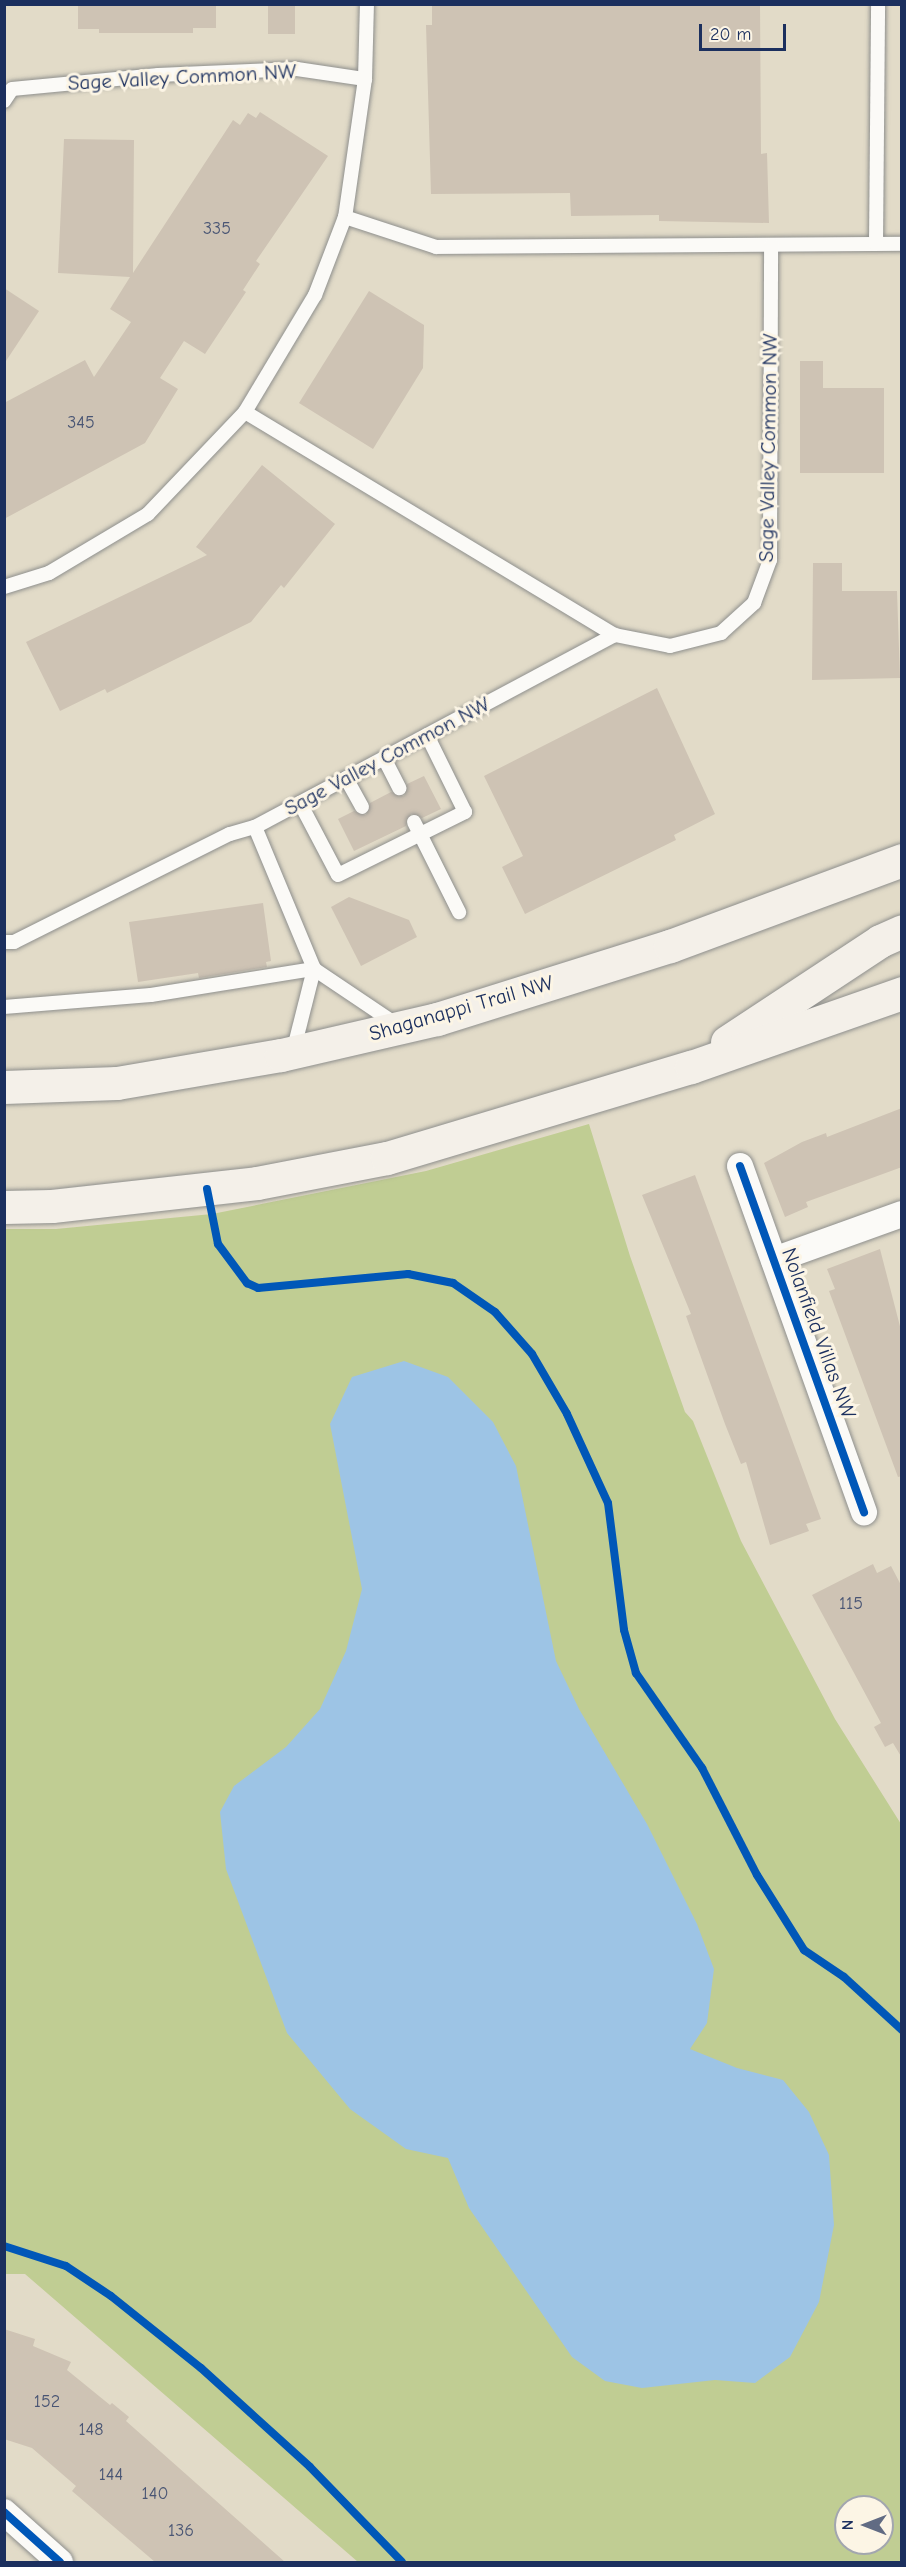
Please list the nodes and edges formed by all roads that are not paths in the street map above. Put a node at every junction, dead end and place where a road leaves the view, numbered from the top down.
1 (367, 4) edge
2 (878, 4) edge
3 (365, 80) junction
4 (4, 101) edge
5 (345, 217) junction
6 (876, 244) junction
7 (902, 244) edge
8 (771, 245) junction
9 (245, 412) junction
10 (4, 587) edge
11 (615, 635) junction
12 (428, 735) junction
13 (384, 758) junction
14 (346, 778) junction
15 (399, 788) dead end
16 (300, 803) junction
17 (362, 807) dead end
18 (255, 827) junction
19 (418, 828) junction
20 (378, 839) dead end
21 (385, 852) junction
22 (902, 860) edge
23 (459, 912) dead end
24 (902, 931) edge
25 (4, 942) edge
26 (314, 969) junction
27 (902, 993) edge
28 (4, 1007) edge
29 (400, 1027) junction
30 (293, 1052) junction
31 (691, 1067) junction
32 (4, 1087) edge
33 (740, 1166) dead end
34 (4, 1207) edge
35 (902, 1214) edge
36 (774, 1260) junction
37 (864, 1512) dead end
38 (4, 2512) edge
39 (60, 2562) edge

1 - 3 lane
2 - 6 lane
3 - 4 lane, Sage Valley Common NW
3 - 5 lane
5 - 8 lane
5 - 9 lane
6 - 7 lane
6 - 8 lane
8 - 11 lane, Sage Valley Common NW
9 - 10 lane
9 - 11 lane, Sage Valley Common NW
11 - 12 lane, Sage Valley Common NW
12 - 13 lane, Sage Valley Common NW
12 - 19 lane
13 - 14 lane, Sage Valley Common NW
13 - 15 lane
14 - 16 lane, Sage Valley Common NW
14 - 17 lane
16 - 18 lane, Sage Valley Common NW
16 - 21 lane
18 - 25 lane, Sage Valley Common NW
18 - 26 lane
19 - 21 lane
19 - 23 lane
20 - 21 lane
22 - 29 main road, Shaganappi Trail NW
24 - 31 main road
26 - 28 lane
26 - 29 lane
26 - 30 lane
27 - 31 main road
29 - 30 main road, Shaganappi Trail NW
30 - 32 main road, Shaganappi Trail NW
31 - 34 main road
33 - 36 street, Nolanfield Villas NW
35 - 36 street, Nolanfield Villas NW
36 - 37 street, Nolanfield Villas NW
38 - 39 street

